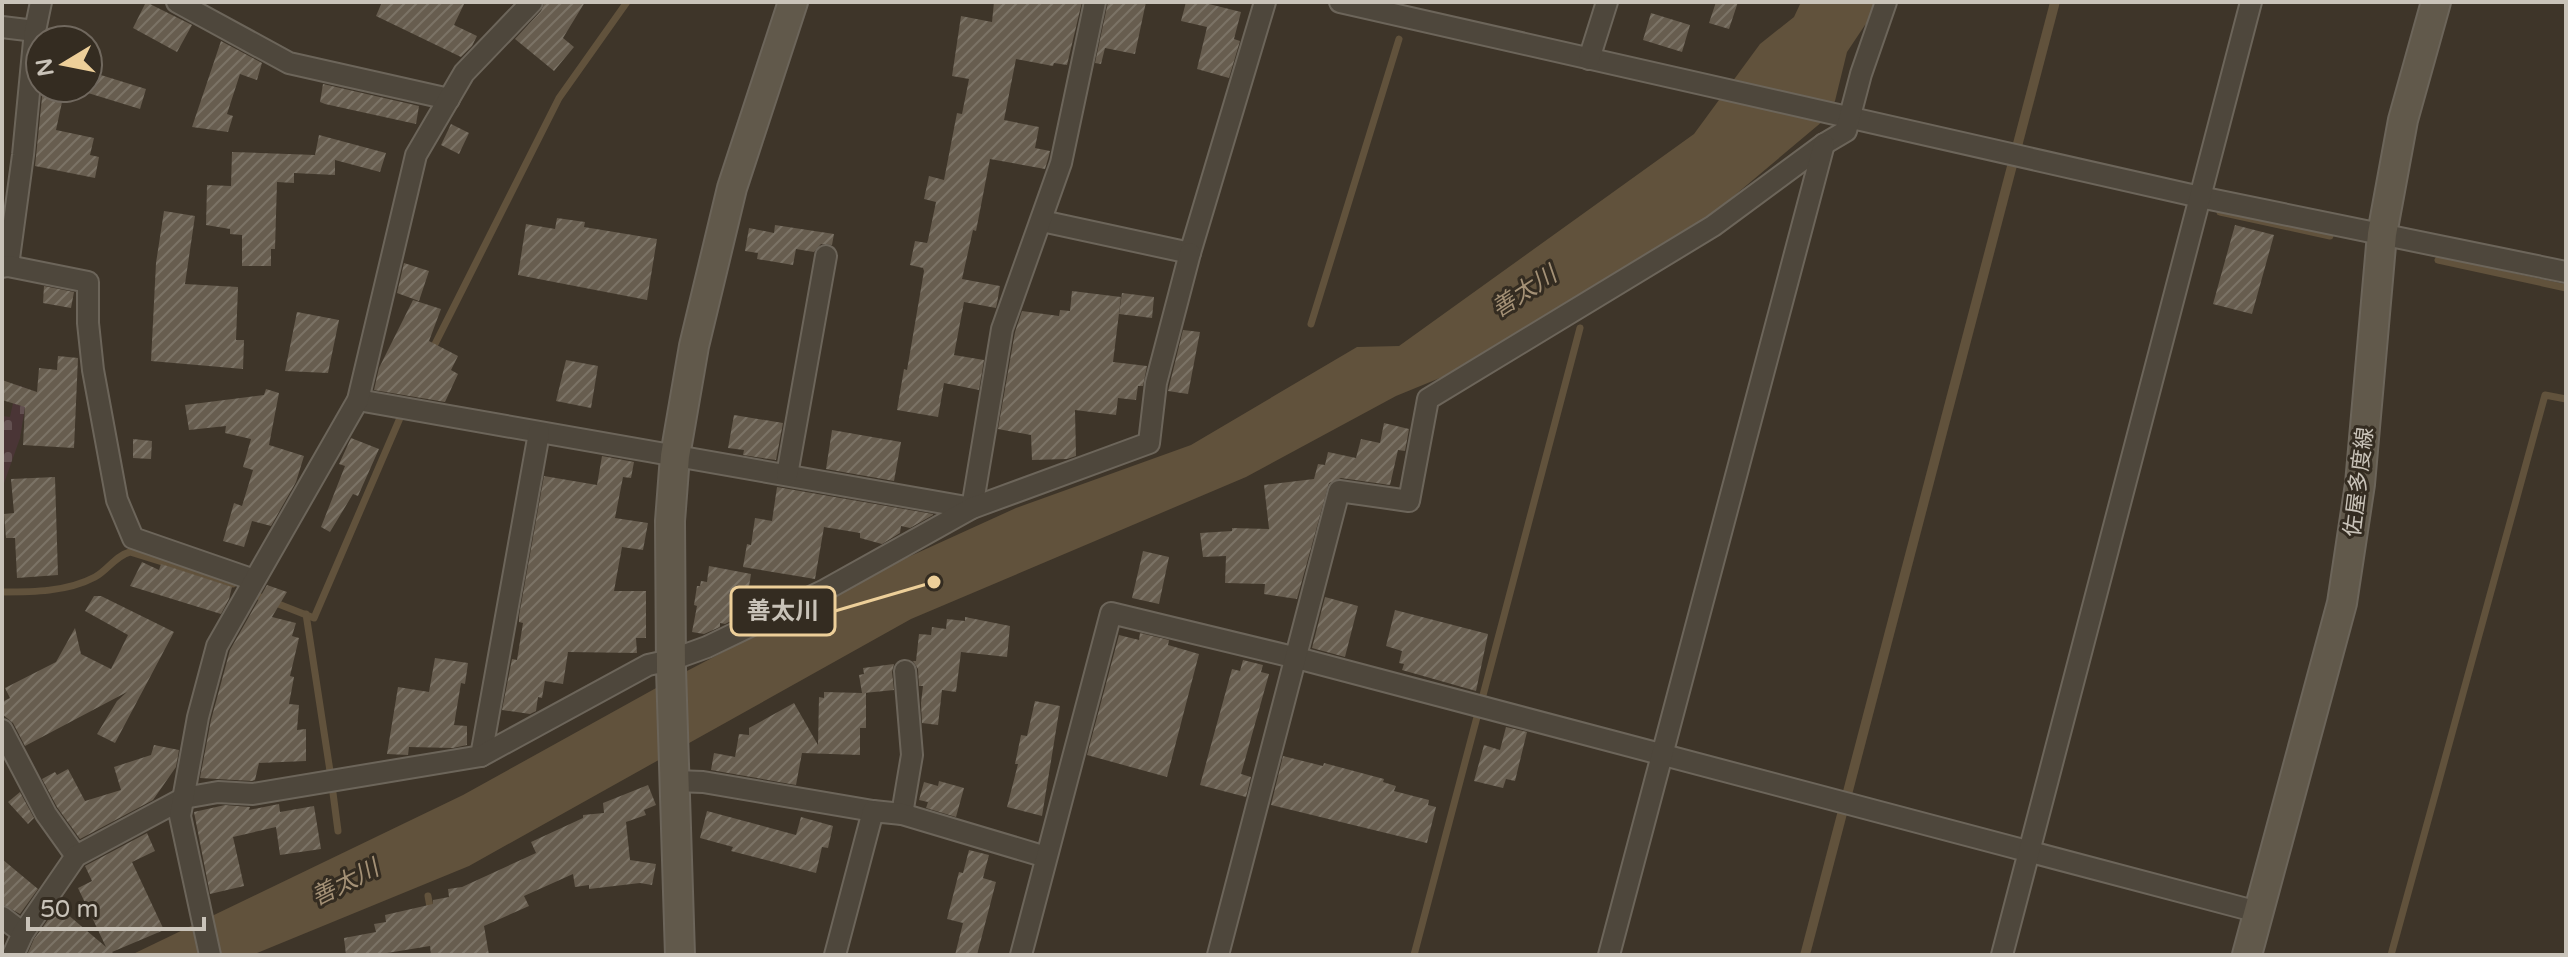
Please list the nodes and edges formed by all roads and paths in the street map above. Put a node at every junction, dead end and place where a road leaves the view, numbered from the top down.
1 (41, 2) edge
2 (177, 2) edge
3 (532, 2) edge
4 (793, 2) edge
5 (1095, 2) edge
6 (1265, 2) edge
7 (1340, 2) edge
8 (1607, 2) edge
9 (1886, 2) edge
10 (2251, 2) edge
11 (2436, 2) edge
12 (1403, 10) edge
13 (36, 24) edge
14 (2, 27) edge
15 (24, 30) edge
16 (1589, 59) junction
17 (449, 99) junction
18 (28, 104) edge
19 (1844, 114) junction
20 (1824, 144) junction
21 (2200, 197) junction
22 (1042, 221) junction
23 (2382, 234) junction
24 (1190, 253) junction
25 (826, 256) dead end
26 (5, 266) edge
27 (2566, 272) edge
28 (358, 400) junction
29 (539, 433) junction
30 (675, 456) junction
31 (787, 475) junction
32 (972, 508) junction
33 (254, 580) junction
34 (1297, 658) junction
35 (671, 664) junction
36 (905, 671) dead end
37 (2, 730) edge
38 (1661, 754) junction
39 (481, 756) junction
40 (675, 770) junction
41 (184, 798) junction
42 (873, 811) junction
43 (902, 814) junction
44 (2029, 851) junction
45 (76, 856) junction
46 (1046, 857) junction
47 (2258, 912) junction
48 (2, 917) edge
49 (23, 933) junction
50 (13, 955) edge
51 (210, 955) edge
52 (680, 955) edge
53 (835, 955) edge
54 (1021, 955) edge
55 (1218, 955) edge
56 (1609, 955) edge
57 (2002, 955) edge
58 (2247, 955) edge

1 - 13 street
2 - 17 street
3 - 17 street
4 - 30 main road
5 - 22 street
6 - 24 street
7 - 12 street
8 - 16 street
9 - 19 street
10 - 21 street
11 - 23 main road, 佐屋多度線
12 - 16 street
14 - 15 street
16 - 19 street
17 - 28 street
18 - 26 street
19 - 20 street
19 - 21 street
20 - 34 street
20 - 38 street
21 - 23 street
21 - 44 street
22 - 24 street
22 - 32 street
23 - 27 street
23 - 47 main road, 佐屋多度線
24 - 32 street
25 - 31 street
26 - 33 street
28 - 29 street
28 - 33 street
29 - 30 street
29 - 39 street
30 - 31 street
30 - 35 main road
31 - 32 street
32 - 35 street
33 - 41 street
34 - 38 street
34 - 46 street
34 - 55 street
35 - 39 street
35 - 40 main road
36 - 43 street
37 - 45 street
38 - 44 street
38 - 56 street
39 - 41 street
40 - 42 street
40 - 52 main road
41 - 45 street
41 - 51 street
42 - 43 street
42 - 53 street
43 - 46 street
44 - 47 street
44 - 57 street
45 - 49 street
46 - 54 street
47 - 58 main road, 佐屋多度線
48 - 49 street
49 - 50 street

